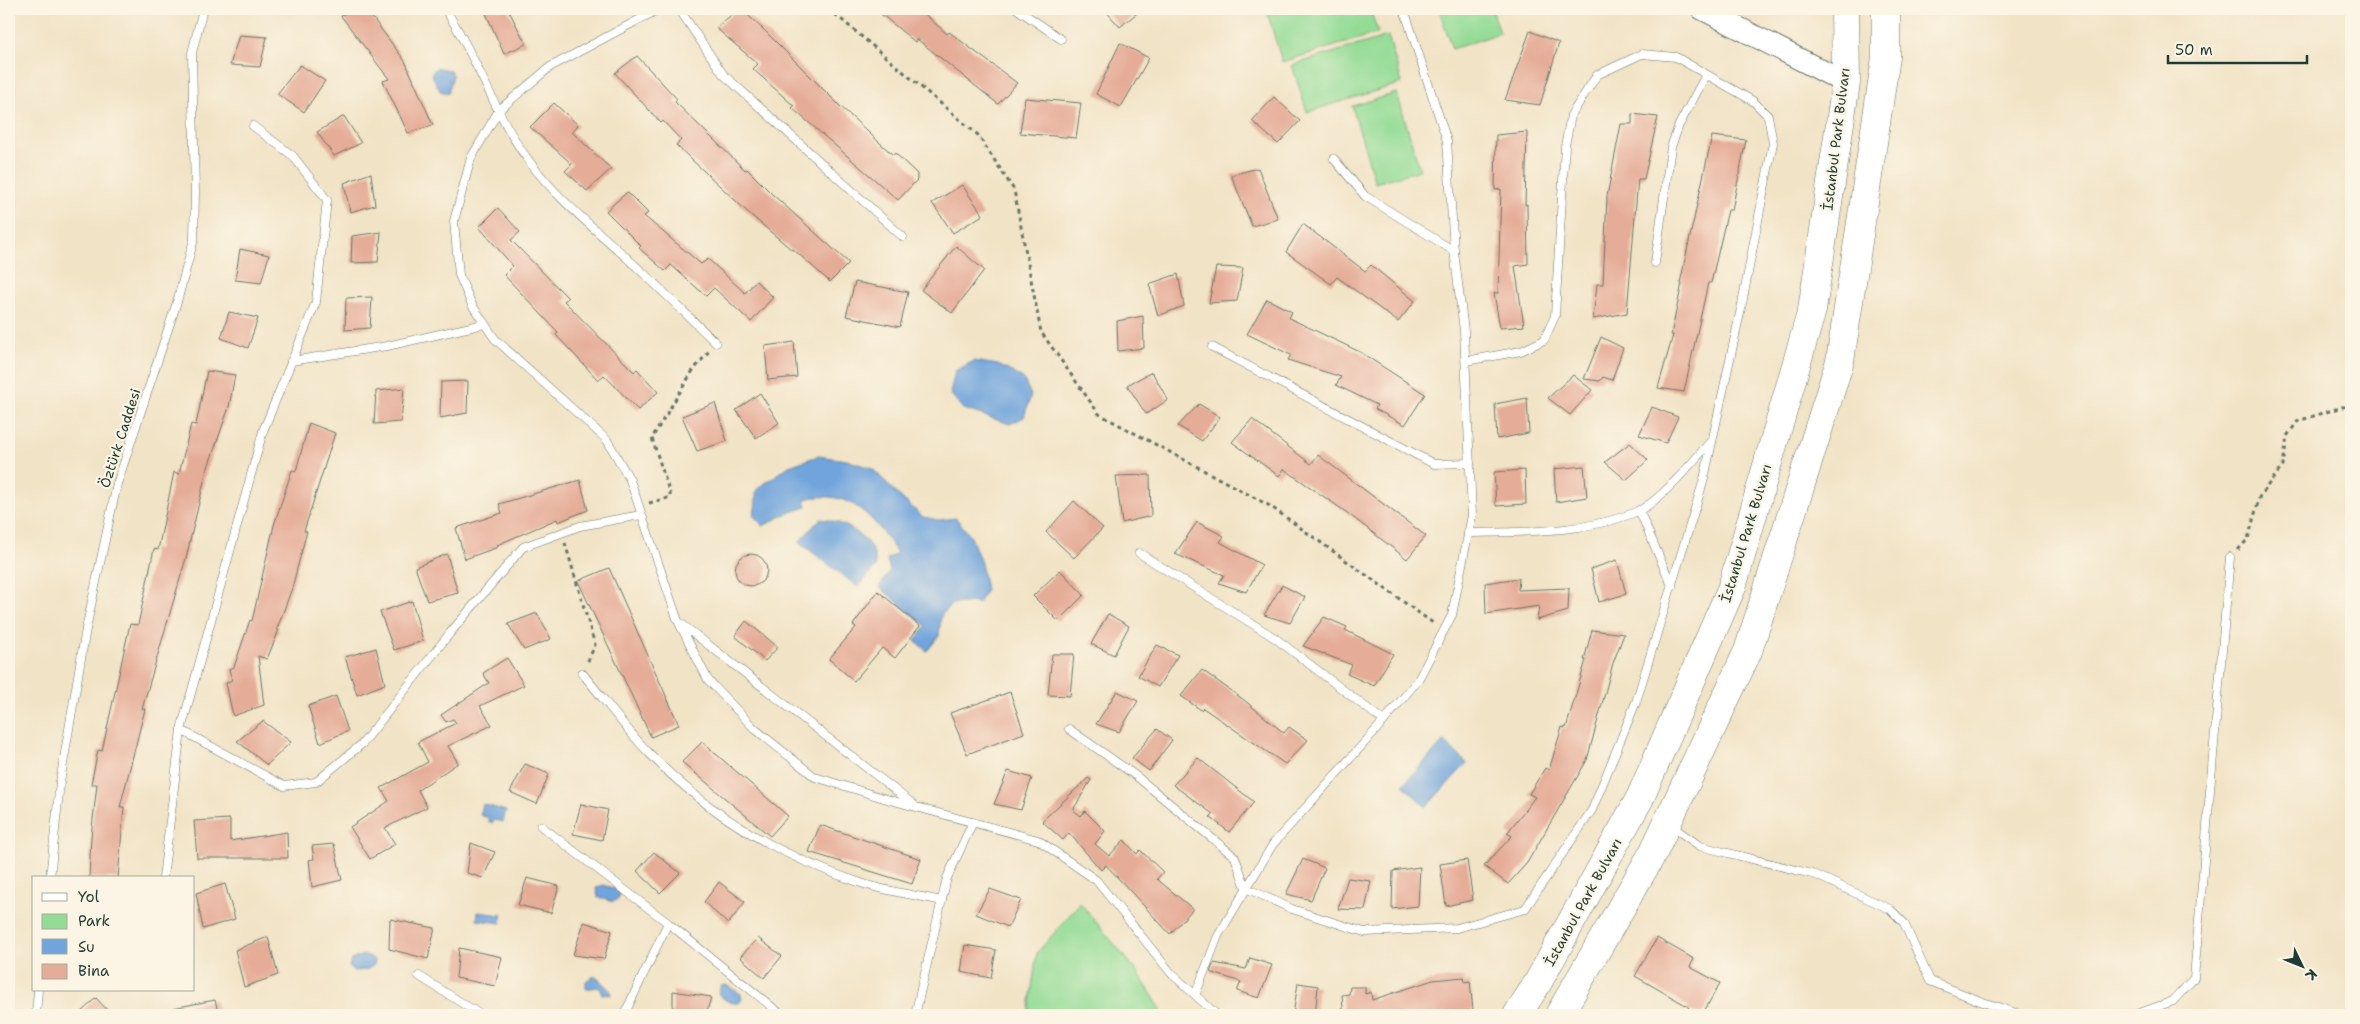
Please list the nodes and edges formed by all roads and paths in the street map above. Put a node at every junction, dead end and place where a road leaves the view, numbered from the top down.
1 (203, 9) edge
2 (445, 9) edge
3 (659, 9) edge
4 (679, 9) edge
5 (829, 9) edge
6 (1017, 9) edge
7 (1404, 9) edge
8 (1702, 9) edge
9 (1845, 9) edge
10 (1886, 9) edge
11 (1061, 39) dead end
12 (1706, 75) junction
13 (1846, 83) junction
14 (500, 110) junction
15 (254, 126) dead end
16 (1334, 159) dead end
17 (902, 237) dead end
18 (1454, 251) junction
19 (1655, 263) dead end
20 (484, 324) junction
21 (716, 343) joint
22 (1212, 347) dead end
23 (1466, 361) junction
24 (291, 362) junction
25 (2351, 406) edge
26 (1713, 439) junction
27 (1470, 463) junction
28 (1639, 510) junction
29 (639, 511) junction
30 (562, 533) junction
31 (1468, 533) junction
32 (1139, 553) dead end
33 (2230, 557) joint
34 (1672, 586) junction
35 (678, 621) junction
36 (1444, 630) junction
37 (582, 673) joint
38 (1384, 721) junction
39 (1069, 729) dead end
40 (181, 730) junction
41 (915, 806) junction
42 (973, 822) junction
43 (1667, 824) junction
44 (541, 826) dead end
45 (50, 876) edge
46 (163, 876) edge
47 (1246, 888) junction
48 (942, 901) junction
49 (668, 923) junction
50 (419, 976) dead end
51 (38, 992) edge
52 (1196, 994) junction
53 (36, 1015) edge
54 (481, 1015) edge
55 (624, 1015) edge
56 (782, 1015) edge
57 (915, 1015) edge
58 (1217, 1015) edge
59 (1517, 1015) edge
60 (1559, 1015) edge
61 (2022, 1015) edge
62 (2134, 1015) edge

1 - 45 lane, Öztürk Caddesi
2 - 14 lane
3 - 14 lane
4 - 17 lane
5 - 36 path
6 - 11 lane
7 - 18 lane
8 - 13 street
9 - 13 highway, İstanbul Park Bulvarı
10 - 43 highway
12 - 19 lane
12 - 23 lane
12 - 26 lane
13 - 59 highway, İstanbul Park Bulvarı
14 - 20 lane
14 - 21 lane
15 - 24 lane
16 - 18 lane
18 - 23 lane
20 - 24 lane
20 - 29 lane
21 - 29 path
22 - 27 lane
23 - 27 lane
24 - 40 lane
25 - 33 path
26 - 28 lane
26 - 34 lane
27 - 31 lane
28 - 31 lane
28 - 34 lane
29 - 30 lane
29 - 35 lane
30 - 37 path
30 - 40 lane
31 - 36 lane
32 - 38 lane
33 - 62 lane
34 - 47 lane
35 - 41 lane
35 - 41 lane
36 - 38 lane
37 - 48 lane
38 - 47 lane
39 - 47 lane
40 - 46 lane
41 - 42 lane
42 - 48 lane
42 - 52 lane
43 - 60 highway
43 - 61 lane
44 - 49 lane
47 - 52 lane
48 - 57 lane
49 - 55 lane
49 - 56 lane
50 - 54 lane
51 - 53 lane
52 - 58 lane

